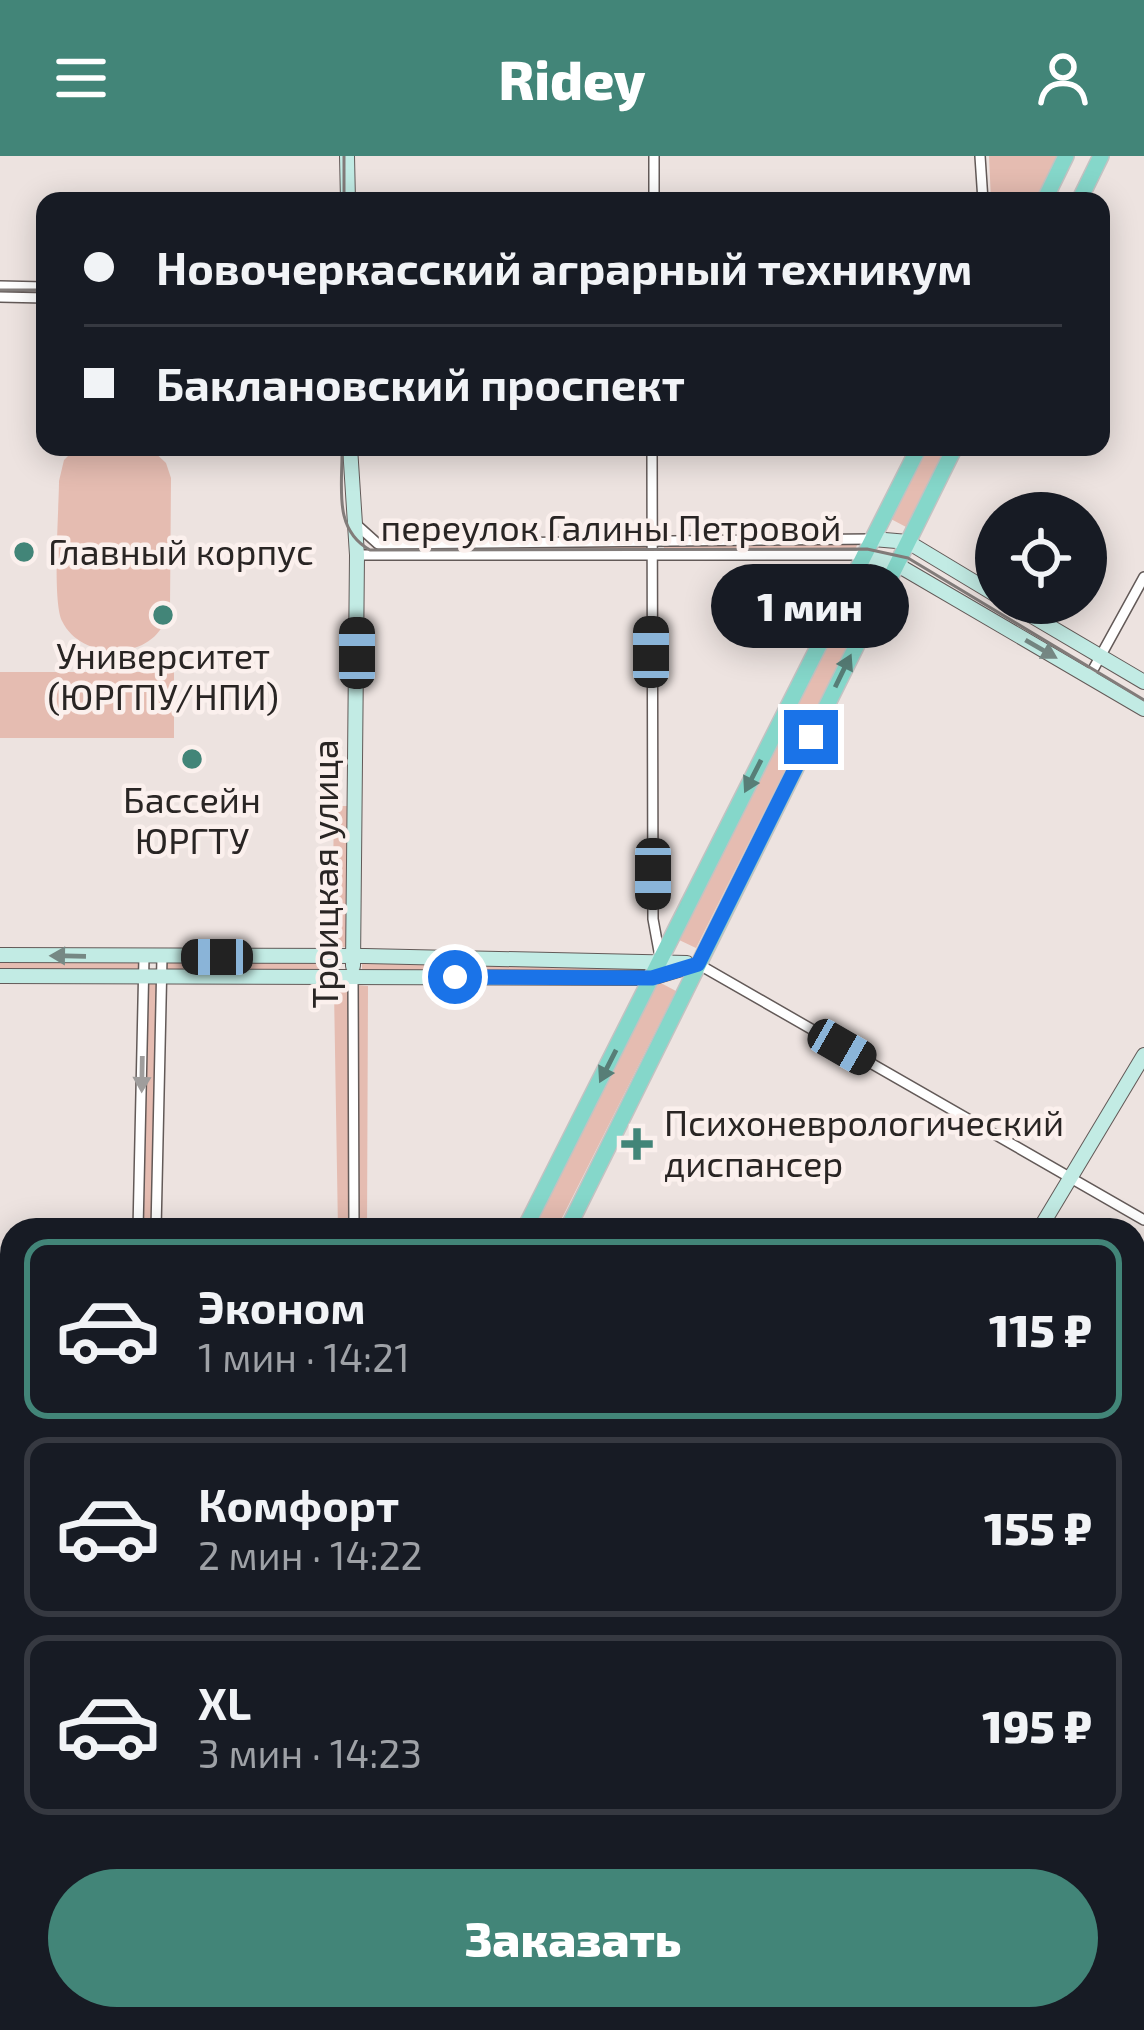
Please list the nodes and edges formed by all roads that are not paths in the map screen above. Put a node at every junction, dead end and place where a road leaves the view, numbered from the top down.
1 (347, 156) edge
2 (654, 156) edge
3 (980, 156) edge
4 (1066, 156) edge
5 (1101, 156) edge
6 (348, 192) edge
7 (654, 192) edge
8 (982, 192) edge
9 (1048, 192) edge
10 (1083, 192) edge
11 (0, 286) edge
12 (36, 286) edge
13 (0, 297) edge
14 (36, 298) edge
15 (350, 456) edge
16 (652, 456) edge
17 (914, 456) edge
18 (951, 456) edge
19 (351, 508) junction
20 (873, 539) junction
21 (651, 541) junction
22 (908, 542) junction
23 (357, 555) junction
24 (865, 555) junction
25 (651, 557) junction
26 (896, 564) junction
27 (1144, 577) edge
28 (975, 582) edge
29 (1045, 624) edge
30 (1102, 658) junction
31 (1089, 677) junction
32 (1144, 682) edge
33 (1144, 710) edge
34 (0, 956) edge
35 (353, 956) junction
36 (143, 957) junction
37 (162, 958) junction
38 (660, 961) junction
39 (698, 964) junction
40 (0, 976) edge
41 (143, 977) junction
42 (162, 977) junction
43 (353, 977) junction
44 (652, 978) junction
45 (1144, 1055) edge
46 (1070, 1178) junction
47 (138, 1218) edge
48 (156, 1218) edge
49 (354, 1218) edge
50 (530, 1218) edge
51 (573, 1218) edge
52 (1047, 1218) edge
53 (1140, 1218) edge

1 - 6 main road
2 - 7 street
3 - 8 street
4 - 9 main road
5 - 10 main road
11 - 12 street
13 - 14 street
15 - 19 main road, Троицкая улица
16 - 21 street
17 - 20 main road
18 - 22 main road
19 - 21 street, переулок Галины Петровой
19 - 23 main road, Троицкая улица
20 - 21 street, переулок Галины Петровой
20 - 22 main road
20 - 24 main road
21 - 25 street
22 - 26 main road
22 - 28 main road
23 - 25 street, переулок Галины Петровой
23 - 35 main road, Троицкая улица
24 - 25 street, переулок Галины Петровой
24 - 26 main road
24 -> 38 main road
25 - 38 street
26 -> 31 main road
39 -> 26 main road
27 - 30 street
29 - 30 main road
30 - 31 street
30 - 32 main road
31 - 33 main road
36 -> 34 main road
35 - 37 main road
35 - 38 main road
35 - 43 main road, Троицкая улица
36 - 37 main road
36 - 41 street
37 - 42 street
38 - 39 main road
38 - 44 main road
39 - 44 main road
39 - 46 street
39 - 51 main road
40 - 41 main road
41 - 42 main road
41 -> 47 street
42 - 43 main road
42 - 48 street
43 - 44 main road
43 - 49 street, Троицкая улица
44 -> 50 main road
45 - 46 main road
46 - 52 main road
46 - 53 street

